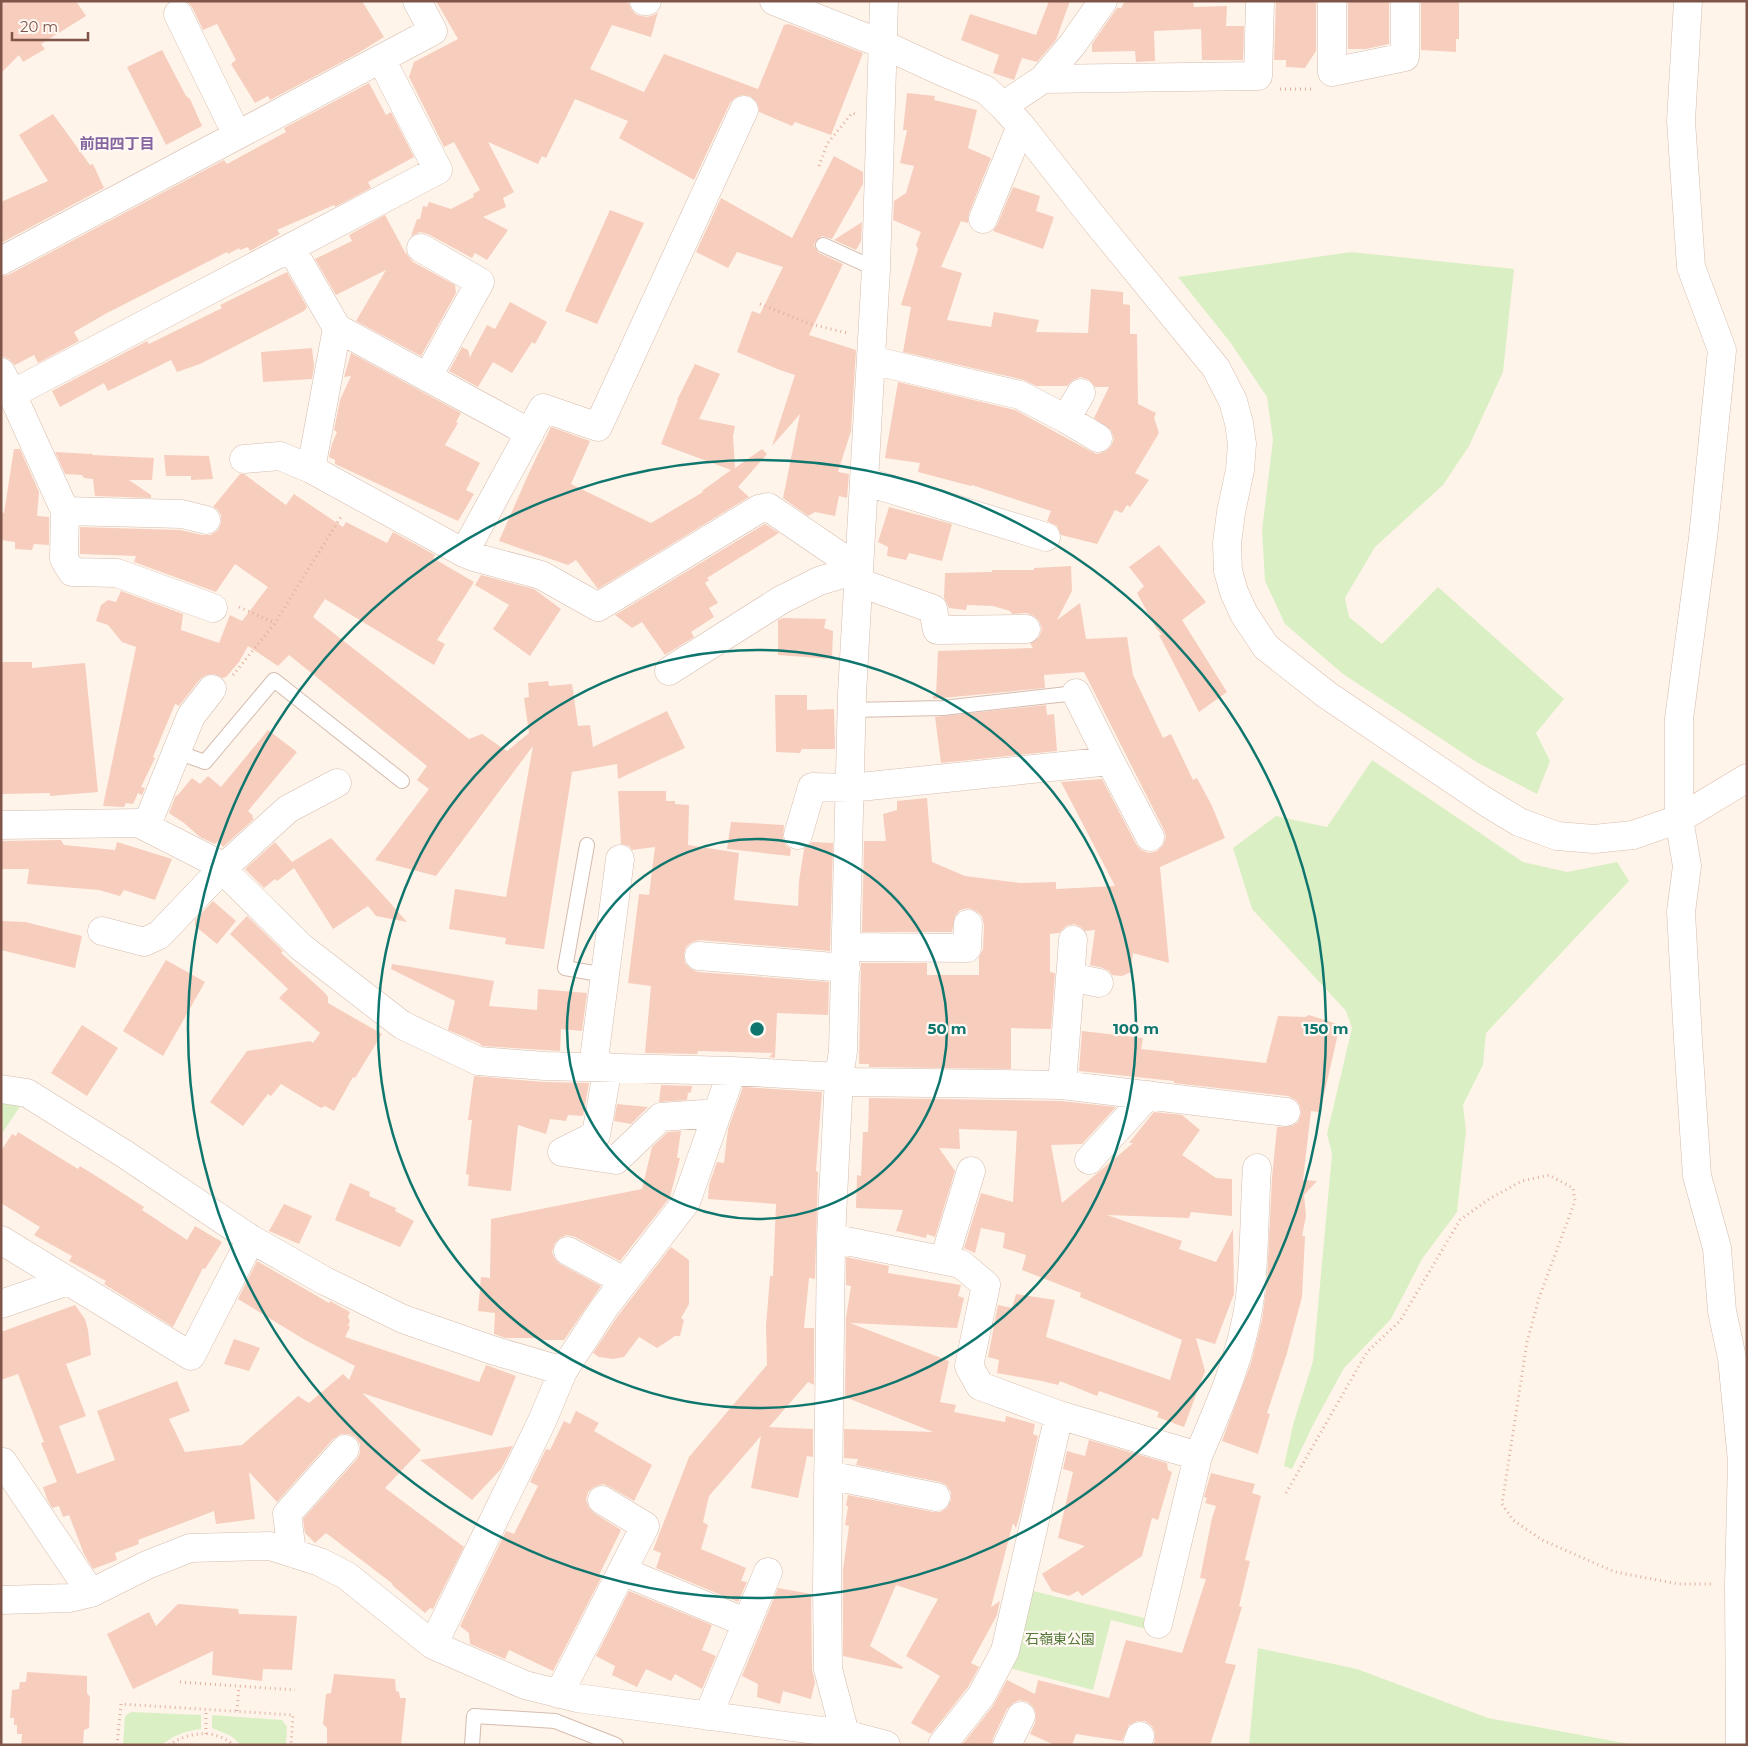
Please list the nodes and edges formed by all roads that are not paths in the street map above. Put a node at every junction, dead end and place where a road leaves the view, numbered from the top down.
1 (417, 1) edge
2 (774, 1) edge
3 (884, 1) edge
4 (1103, 1) edge
5 (1260, 1) edge
6 (1332, 1) edge
7 (1405, 1) edge
8 (1688, 1) edge
9 (178, 14) dead end
10 (882, 44) junction
11 (381, 59) junction
12 (1043, 79) junction
13 (1003, 106) junction
14 (744, 110) dead end
15 (1021, 126) junction
16 (237, 135) junction
17 (983, 219) dead end
18 (823, 245) dead end
19 (291, 248) junction
20 (421, 248) dead end
21 (1, 261) edge
22 (876, 269) junction
23 (338, 328) junction
24 (871, 350) junction
25 (428, 376) junction
26 (7, 383) edge
27 (1081, 393) dead end
28 (1066, 419) junction
29 (530, 433) junction
30 (1098, 438) dead end
31 (244, 459) dead end
32 (311, 469) junction
33 (864, 481) junction
34 (65, 511) junction
35 (206, 520) dead end
36 (1046, 537) dead end
37 (464, 553) junction
38 (858, 576) junction
39 (213, 608) road end
40 (1026, 629) dead end
41 (669, 672) dead end
42 (212, 689) road end
43 (1076, 693) joint
44 (851, 710) junction
45 (177, 752) junction
46 (1110, 761) junction
47 (402, 781) dead end
48 (336, 783) dead end
49 (1739, 783) edge
50 (850, 788) junction
51 (1680, 819) junction
52 (1, 825) edge
53 (146, 827) junction
54 (798, 836) dead end
55 (1150, 837) dead end
56 (587, 845) dead end
57 (620, 860) dead end
58 (222, 869) junction
59 (102, 931) dead end
60 (1073, 940) dead end
61 (968, 947) dead end
62 (699, 956) dead end
63 (846, 957) junction
64 (605, 975) junction
65 (1070, 977) junction
66 (1099, 983) dead end
67 (600, 1067) junction
68 (732, 1071) junction
69 (839, 1077) junction
70 (1062, 1085) junction
71 (1, 1089) edge
72 (1148, 1095) junction
73 (1286, 1112) dead end
74 (717, 1113) junction
75 (1089, 1160) dead end
76 (1256, 1168) dead end
77 (971, 1171) dead end
78 (831, 1238) junction
79 (251, 1239) junction
80 (1, 1240) edge
81 (568, 1251) dead end
82 (944, 1260) junction
83 (68, 1281) junction
84 (624, 1281) junction
85 (1, 1304) edge
86 (563, 1371) junction
87 (1058, 1415) junction
88 (346, 1449) dead end
89 (1198, 1456) junction
90 (3, 1462) dead end
91 (828, 1475) junction
92 (936, 1497) dead end
93 (602, 1500) dead end
94 (292, 1553) junction
95 (622, 1571) junction
96 (768, 1572) dead end
97 (91, 1593) junction
98 (1, 1600) edge
99 (747, 1623) junction
100 (1158, 1624) dead end
101 (433, 1645) junction
102 (559, 1694) junction
103 (708, 1716) junction
104 (1021, 1716) dead end
105 (847, 1739) edge
106 (472, 1745) edge
107 (616, 1745) edge
108 (886, 1745) edge
109 (942, 1745) edge
110 (1007, 1745) edge
111 (1740, 1745) edge

1 - 11 street
2 - 10 street
3 - 10 street
4 - 12 street
5 - 12 street
6 - 7 street
8 - 51 street
9 - 16 street
10 - 13 street
10 - 22 street
11 - 16 street
11 - 19 street
12 - 13 street
13 - 15 street
14 - 29 street
15 - 17 street
15 - 51 street
16 - 21 street
18 - 22 lane
19 - 23 street
19 - 26 street
20 - 25 street
22 - 24 street
23 - 25 street
23 - 32 street
24 - 28 street
24 - 33 street
25 - 29 street
26 - 34 street
27 - 28 street
28 - 30 street
29 - 37 street
31 - 32 street
32 - 37 street
33 - 36 street
33 - 38 street
34 - 35 street
34 - 39 street
37 - 38 street
38 - 40 street
38 - 41 street
38 - 44 street
42 - 45 street
43 - 44 lane
43 - 46 street
44 - 50 street
45 - 47 lane
45 - 53 street
46 - 50 street
46 - 55 street
48 - 58 street
49 - 51 street
50 - 54 street
50 - 63 street
51 - 111 street
52 - 53 street
53 - 58 street
56 - 64 lane
57 - 64 street
58 - 59 street
58 - 67 street
60 - 65 street
61 - 63 street
62 - 63 street
63 - 69 street
64 - 67 street
65 - 66 street
65 - 70 street
67 - 68 street
67 - 74 street
68 - 69 street
68 - 74 street
69 - 70 street
69 - 78 street
70 - 72 street
71 - 79 street
72 - 73 street
72 - 75 street
74 - 84 street
76 - 89 street
77 - 82 street
78 - 82 street
78 - 91 street
79 - 83 street
79 - 86 street
80 - 83 street
81 - 84 street
82 - 87 street
83 - 85 street
84 - 86 street
86 - 101 street
87 - 89 street
87 - 109 street
88 - 94 street
89 - 100 street
90 - 97 street
91 - 92 street
91 - 105 street
93 - 95 street
94 - 97 street
94 - 101 street
95 - 99 street
95 - 102 street
96 - 99 street
97 - 98 street
99 - 103 street
101 - 102 street
102 - 103 street
103 - 105 street
104 - 110 street
105 - 108 street
106 - 107 lane

